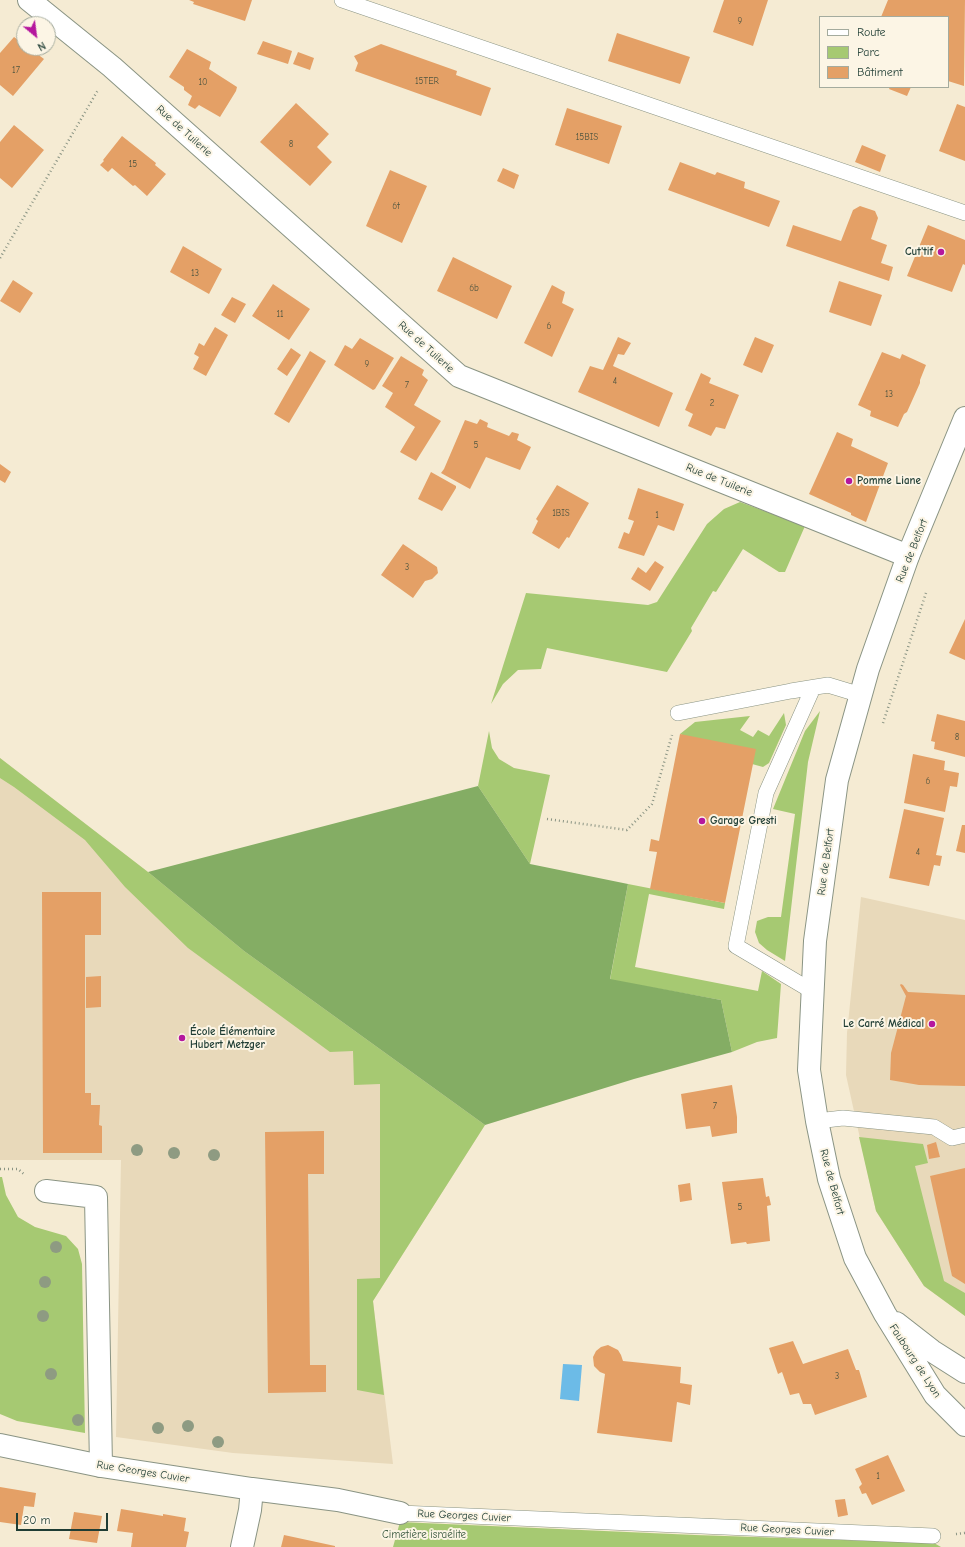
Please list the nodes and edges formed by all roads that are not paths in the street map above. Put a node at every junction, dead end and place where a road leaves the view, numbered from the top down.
1 (29, 0) edge
2 (342, 0) edge
3 (965, 213) edge
4 (965, 418) edge
5 (908, 556) junction
6 (812, 688) junction
7 (861, 695) junction
8 (678, 713) road end
9 (812, 991) junction
10 (817, 1121) junction
11 (965, 1135) edge
12 (46, 1191) dead end
13 (885, 1314) junction
14 (965, 1372) edge
15 (965, 1424) edge
16 (0, 1445) edge
17 (101, 1466) junction
18 (252, 1489) junction
19 (400, 1513) joint
20 (933, 1536) dead end
21 (242, 1547) edge

1 - 5 street, Rue de Tuilerie
2 - 3 lane
4 - 5 street, Rue de Belfort
5 - 7 street, Rue de Belfort
6 - 7 lane
6 - 8 lane
6 - 9 lane
7 - 9 street, Rue de Belfort
9 - 10 street, Rue de Belfort
10 - 11 lane
10 - 13 street, Rue de Belfort
12 - 17 street
13 - 14 street, Faubourg de Lyon
13 - 15 street, Faubourg de Lyon
16 - 17 street, Rue Georges Cuvier
17 - 18 street, Rue Georges Cuvier
18 - 19 street, Rue Georges Cuvier
18 - 21 street
19 - 20 lane, Rue Georges Cuvier

